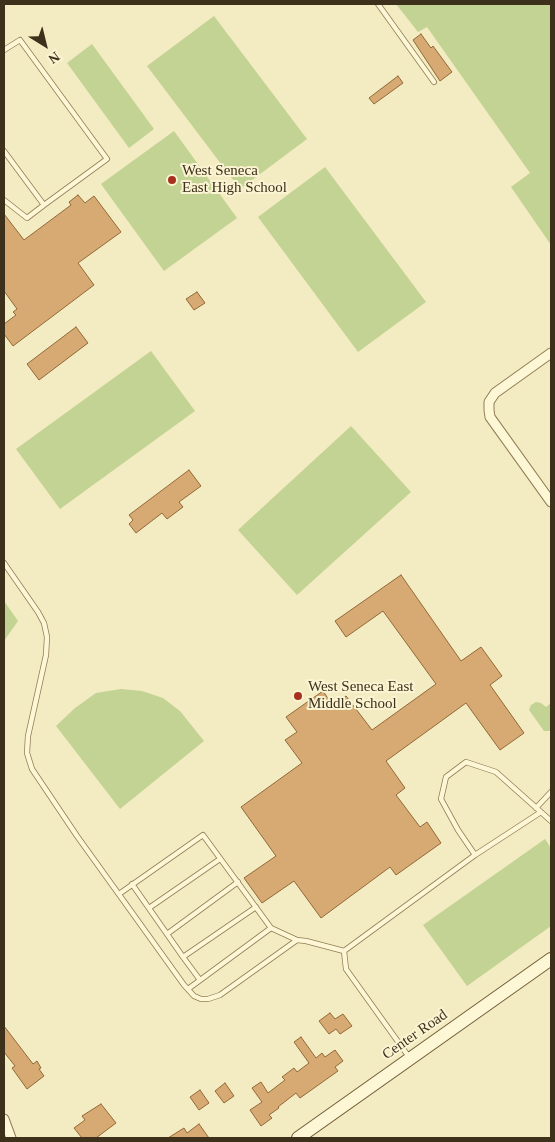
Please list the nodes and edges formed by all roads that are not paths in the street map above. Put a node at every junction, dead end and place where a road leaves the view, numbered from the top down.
1 (378, 4) edge
2 (4, 50) edge
3 (434, 82) dead end
4 (4, 151) edge
5 (4, 200) edge
6 (44, 205) junction
7 (551, 353) edge
8 (551, 502) edge
9 (4, 564) edge
10 (551, 792) edge
11 (538, 810) junction
12 (551, 821) edge
13 (475, 855) junction
14 (220, 859) junction
15 (238, 882) junction
16 (132, 884) junction
17 (119, 894) junction
18 (256, 907) junction
19 (149, 908) junction
20 (271, 928) junction
21 (167, 934) junction
22 (297, 940) junction
23 (344, 951) junction
24 (183, 957) junction
25 (551, 959) edge
26 (200, 980) junction
27 (188, 989) junction
28 (410, 1059) junction
29 (4, 1119) edge
30 (11, 1138) edge
31 (298, 1138) edge

1 - 3 lane
2 - 6 lane
4 - 6 lane
5 - 6 lane
7 - 8 street
9 - 17 lane
10 - 11 lane
11 - 12 lane
11 - 13 lane
11 - 13 lane
13 - 23 lane
14 - 15 lane
14 - 16 lane
14 - 19 lane
15 - 18 lane
15 - 21 lane
16 - 17 lane
16 - 19 lane
17 - 27 lane
18 - 20 lane
18 - 24 lane
19 - 21 lane
20 - 22 lane
20 - 26 lane
21 - 24 lane
22 - 23 lane
22 - 27 lane
23 - 28 lane
24 - 26 lane
25 - 28 main road, Center Road
26 - 27 lane
28 - 31 main road, Center Road
29 - 30 street

